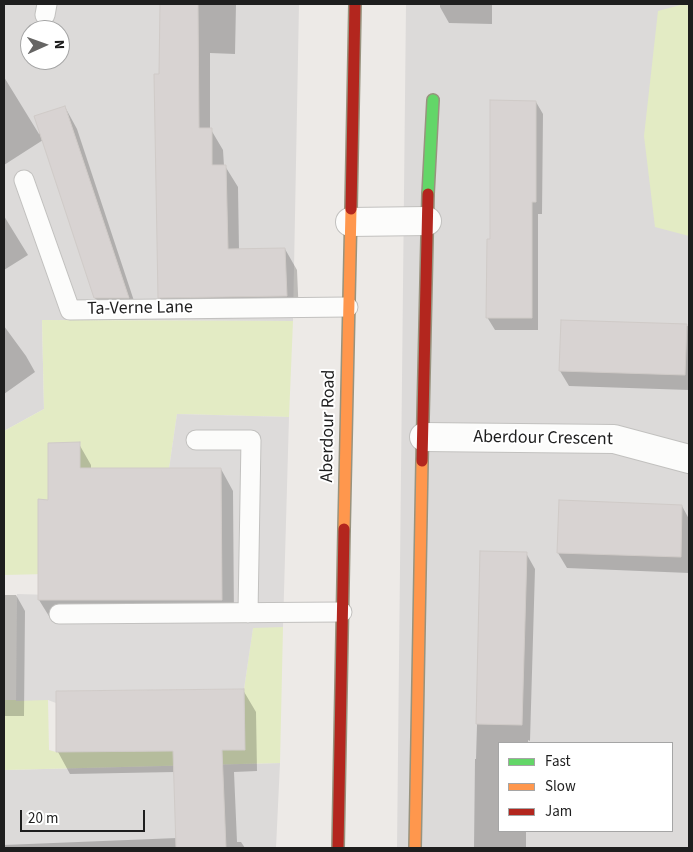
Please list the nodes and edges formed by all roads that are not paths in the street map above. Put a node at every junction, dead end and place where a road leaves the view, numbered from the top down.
1 (354, 4) edge
2 (433, 100) dead end
3 (24, 180) dead end
4 (427, 221) junction
5 (350, 222) junction
6 (348, 306) junction
7 (424, 437) junction
8 (196, 440) dead end
9 (689, 459) edge
10 (342, 612) junction
11 (248, 613) junction
12 (59, 614) dead end
13 (338, 848) edge
14 (415, 848) edge

1 - 5 main road, Aberdour Road
2 - 4 main road
3 - 6 lane, Ta-Verne Lane
4 - 5 street
4 - 7 main road
5 - 6 main road, Aberdour Road
6 - 10 main road, Aberdour Road
7 - 9 street, Aberdour Crescent
7 - 14 main road
8 - 11 lane
10 - 11 lane
10 - 13 main road, Aberdour Road
11 - 12 lane

